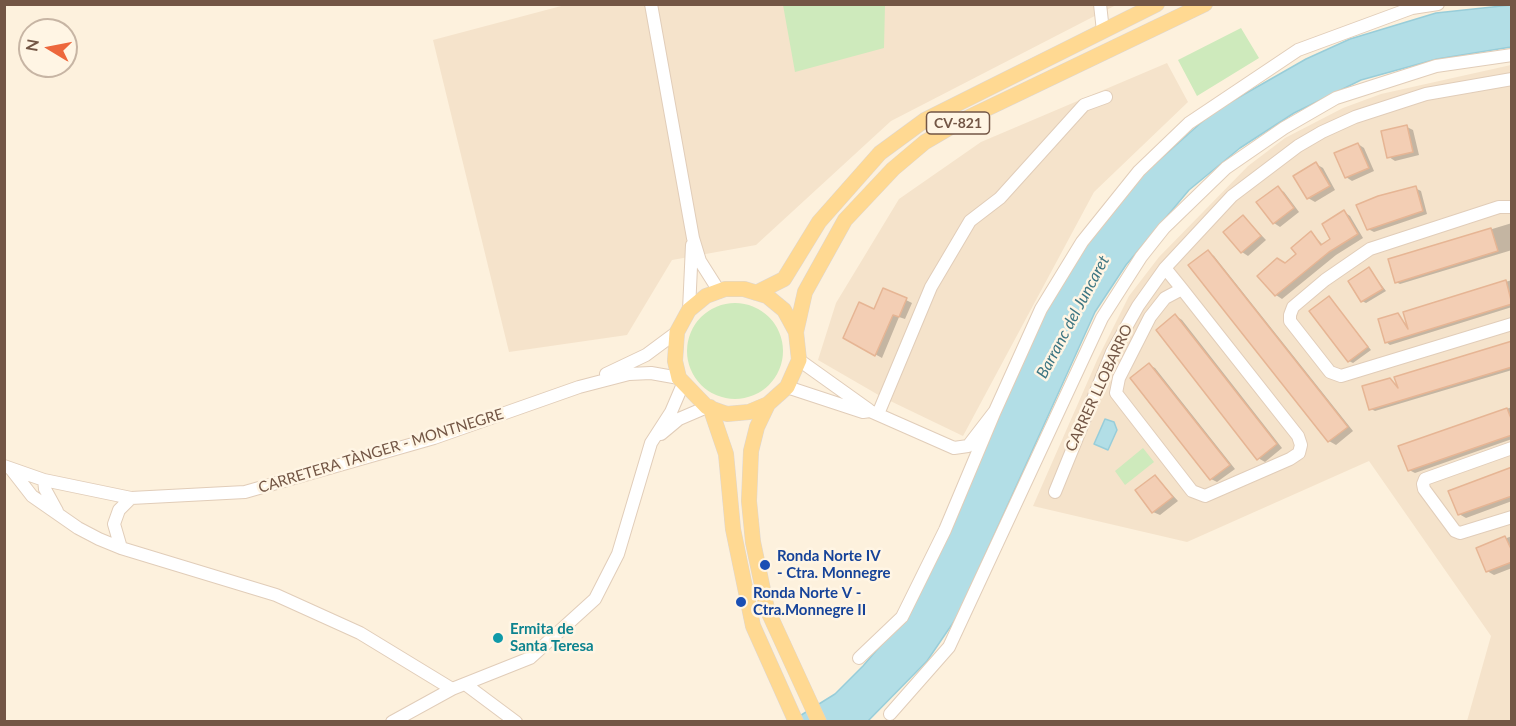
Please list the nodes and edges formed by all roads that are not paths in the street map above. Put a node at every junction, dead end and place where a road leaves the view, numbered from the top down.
1 (651, 4) edge
2 (1100, 4) edge
3 (1157, 4) edge
4 (1205, 4) edge
5 (1438, 4) edge
6 (1103, 31) junction
7 (1512, 55) edge
8 (1512, 79) edge
9 (1106, 96) dead end
10 (1512, 207) edge
11 (693, 238) junction
12 (1165, 268) junction
13 (1182, 289) junction
14 (719, 291) junction
15 (756, 293) junction
16 (689, 310) junction
17 (1512, 324) edge
18 (677, 332) junction
19 (796, 332) junction
20 (799, 360) junction
21 (681, 381) junction
22 (579, 387) junction
23 (787, 387) junction
24 (768, 404) junction
25 (709, 407) junction
26 (995, 411) junction
27 (874, 412) junction
28 (651, 443) junction
29 (1512, 448) edge
30 (8, 467) edge
31 (44, 480) junction
32 (1055, 492) dead end
33 (131, 498) junction
34 (57, 512) junction
35 (1512, 517) edge
36 (121, 548) junction
37 (859, 658) dead end
38 (465, 684) junction
39 (452, 689) junction
40 (890, 714) dead end
41 (794, 718) edge
42 (392, 722) edge
43 (516, 722) edge
44 (819, 722) edge

1 - 11 street
2 - 6 street
3 - 6 main road, CV-821
4 - 19 main road, CV-821
5 - 26 street
6 - 15 main road, CV-821
7 - 40 street
8 - 12 street, CARRER LLOBARRO
9 - 27 street
10 - 17 street
11 - 14 street
11 - 16 street
12 - 13 street
12 - 32 street, CARRER LLOBARRO
13 - 13 street
14 - 15 main road, CV-821
14 - 16 main road, CV-821
15 - 19 main road, CV-821
16 - 18 main road, CV-821
18 - 21 main road, CV-821
18 - 22 street, CARRETERA TÀNGER - MONTNEGRE
19 - 20 main road, CV-821
20 - 23 main road
20 - 27 street
21 - 22 street, CARRETERA TÀNGER - MONTNEGRE
21 - 25 main road
21 - 28 street
22 - 33 street, CARRETERA TÀNGER - MONTNEGRE
23 - 24 main road
23 - 27 street
24 - 25 main road
24 - 44 main road
25 - 28 street
25 - 41 main road
26 - 27 street
26 - 37 street
28 - 38 street
29 - 35 street
30 - 31 street, CARRETERA TÀNGER - MONTNEGRE
30 - 34 street
31 - 33 street, CARRETERA TÀNGER - MONTNEGRE
31 - 34 street
33 - 36 street
34 - 36 street
36 - 39 street
38 - 39 street
38 - 43 street
39 - 42 street

